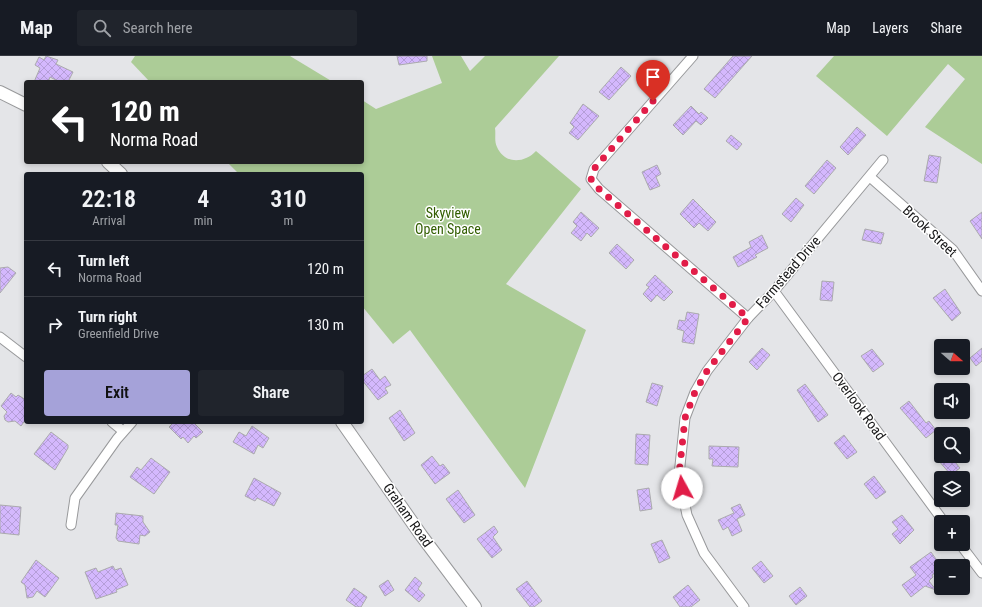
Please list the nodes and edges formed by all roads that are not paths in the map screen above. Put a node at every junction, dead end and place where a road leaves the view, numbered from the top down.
1 (693, 56) edge
2 (0, 92) edge
3 (24, 105) edge
4 (883, 160) dead end
5 (110, 164) edge
6 (119, 172) edge
7 (870, 177) junction
8 (774, 291) junction
9 (982, 291) edge
10 (748, 318) junction
11 (0, 337) edge
12 (24, 355) edge
13 (114, 424) edge
14 (130, 424) edge
15 (343, 424) edge
16 (123, 431) junction
17 (939, 515) edge
18 (71, 525) dead end
19 (965, 551) edge
20 (982, 573) edge
21 (475, 607) edge
22 (744, 607) edge

1 - 10 street
2 - 3 street
4 - 7 street, Farmstead Drive
5 - 6 street
7 - 8 street, Farmstead Drive
7 - 9 street, Brook Street
8 - 10 street, Farmstead Drive
8 - 17 street, Overlook Road
10 - 22 street, Farmstead Drive
11 - 12 street
13 - 16 street
14 - 16 street
15 - 21 street, Graham Road
16 - 18 street
19 - 20 street

